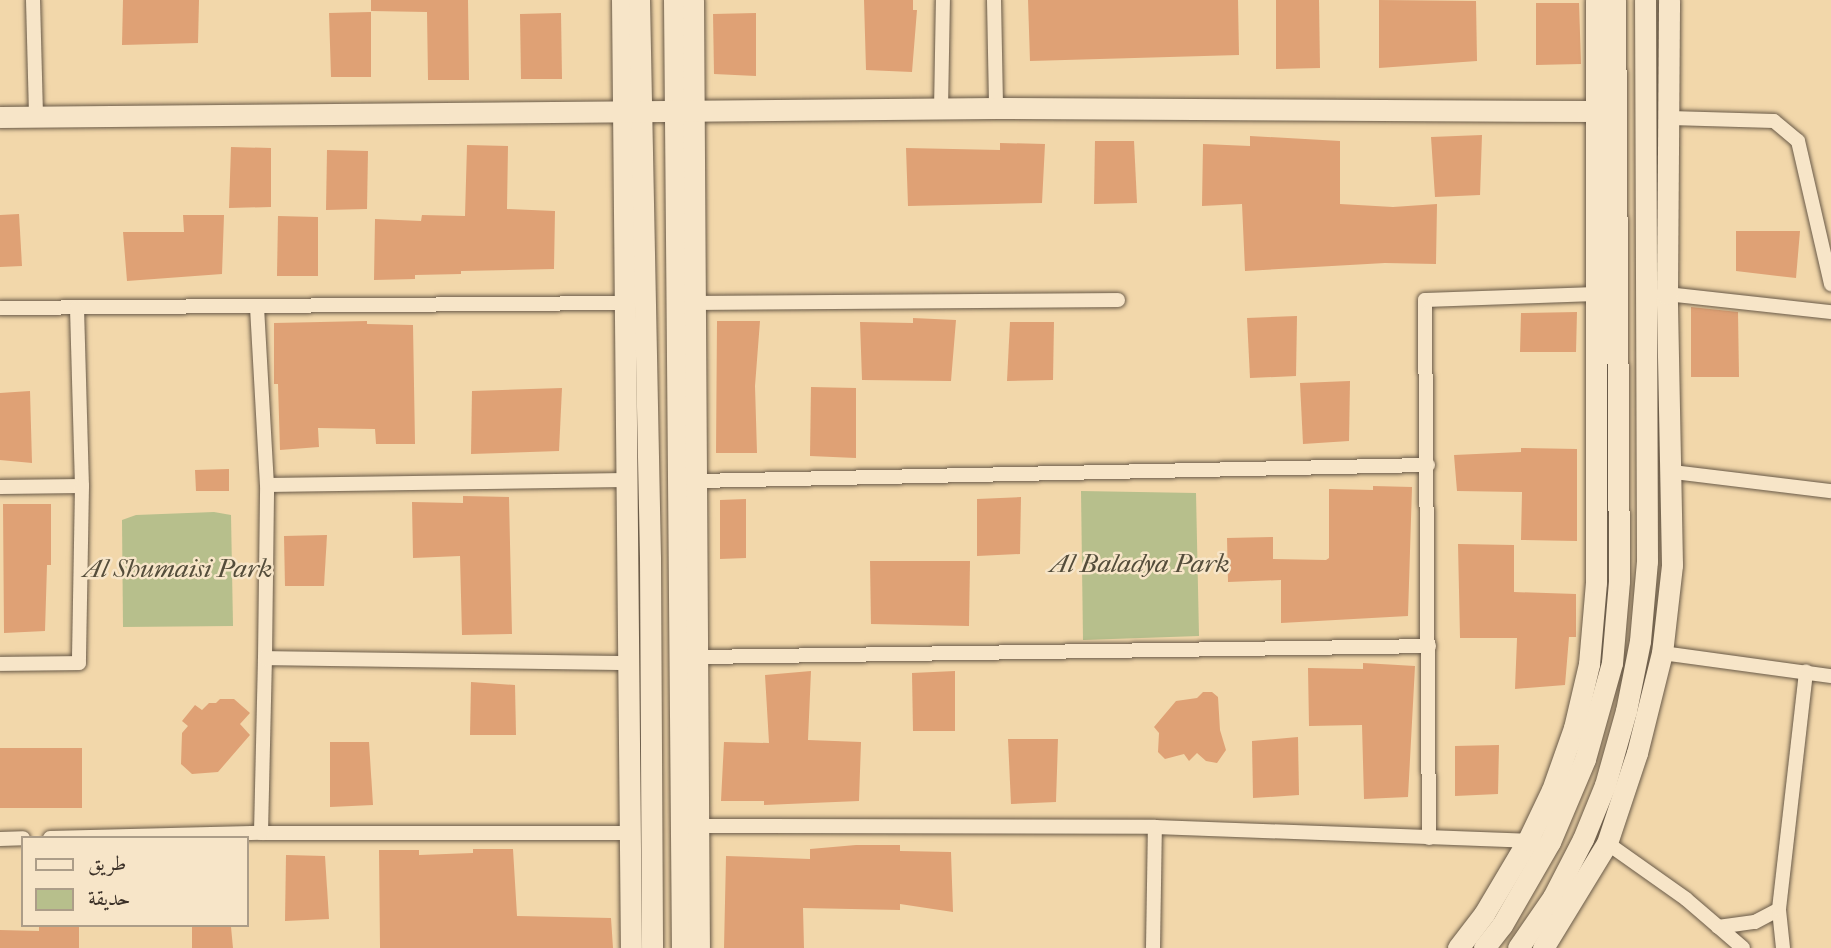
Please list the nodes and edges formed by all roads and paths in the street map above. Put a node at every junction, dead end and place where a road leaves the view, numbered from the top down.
1 (33, 0) edge
2 (622, 0) edge
3 (639, 0) edge
4 (674, 0) edge
5 (693, 0) edge
6 (943, 0) edge
7 (994, 0) edge
8 (1596, 0) edge
9 (1615, 0) edge
10 (1645, 0) edge
11 (1669, 0) edge
12 (996, 108) junction
13 (941, 110) junction
14 (1597, 111) junction
15 (631, 113) junction
16 (684, 113) junction
17 (0, 117) edge
18 (36, 117) junction
19 (1670, 118) junction
20 (1831, 284) edge
21 (1596, 294) junction
22 (1667, 294) junction
23 (1118, 300) dead end
24 (624, 303) junction
25 (697, 303) junction
26 (257, 307) junction
27 (77, 308) junction
28 (0, 309) edge
29 (1831, 312) edge
30 (1428, 466) junction
31 (1672, 472) junction
32 (626, 480) junction
33 (698, 481) junction
34 (267, 485) junction
35 (82, 486) junction
36 (0, 487) edge
37 (1831, 491) edge
38 (1429, 646) junction
39 (1662, 653) junction
40 (700, 657) junction
41 (265, 658) junction
42 (630, 663) junction
43 (0, 664) edge
44 (1806, 672) junction
45 (1831, 676) edge
46 (699, 827) junction
47 (1155, 827) junction
48 (261, 833) junction
49 (629, 833) junction
50 (134, 836) edge
51 (21, 838) edge
52 (1429, 838) junction
53 (0, 839) edge
54 (1528, 840) junction
55 (1550, 842) junction
56 (1606, 843) junction
57 (1779, 909) junction
58 (1718, 927) junction
59 (631, 948) edge
60 (652, 948) edge
61 (682, 948) edge
62 (699, 948) edge
63 (1153, 948) edge
64 (1458, 948) edge
65 (1484, 948) edge
66 (1518, 948) edge
67 (1544, 948) edge
68 (1743, 948) edge
69 (1783, 948) edge

1 - 18 street
2 - 15 main road
3 - 15 main road
4 - 16 main road
5 - 16 main road
6 - 13 street
7 - 12 street
8 - 14 main road
9 - 55 main road
10 - 66 main road
11 - 19 main road
12 - 13 main road
12 - 14 main road
13 - 16 main road
14 - 21 main road
15 - 16 main road
15 - 18 main road
15 - 24 main road
15 - 60 main road
16 - 25 main road
16 - 61 main road
17 - 18 main road
19 - 20 street
19 - 22 main road
21 - 30 street
21 - 54 main road
22 - 29 street
22 - 31 main road
23 - 25 street
24 - 26 street
24 - 32 main road
25 - 33 main road
26 - 27 street
26 - 34 street
27 - 28 street
27 - 35 street
30 - 33 street
30 - 38 street
31 - 37 street
31 - 39 main road
32 - 34 street
32 - 42 main road
33 - 40 main road
34 - 41 street
35 - 36 street
35 - 43 street
38 - 40 street
38 - 52 street
39 - 44 street
39 - 56 main road
40 - 46 main road
41 - 42 street
41 - 48 street
42 - 49 main road
44 - 45 street
44 - 57 street
46 - 47 street
46 - 62 main road
47 - 52 street
47 - 63 street
48 - 49 street
48 - 50 street
49 - 59 main road
51 - 53 street
52 - 54 street
54 - 55 street
54 - 64 main road
55 - 65 main road
56 - 58 street
56 - 67 main road
57 - 58 street
57 - 69 street
58 - 68 street

